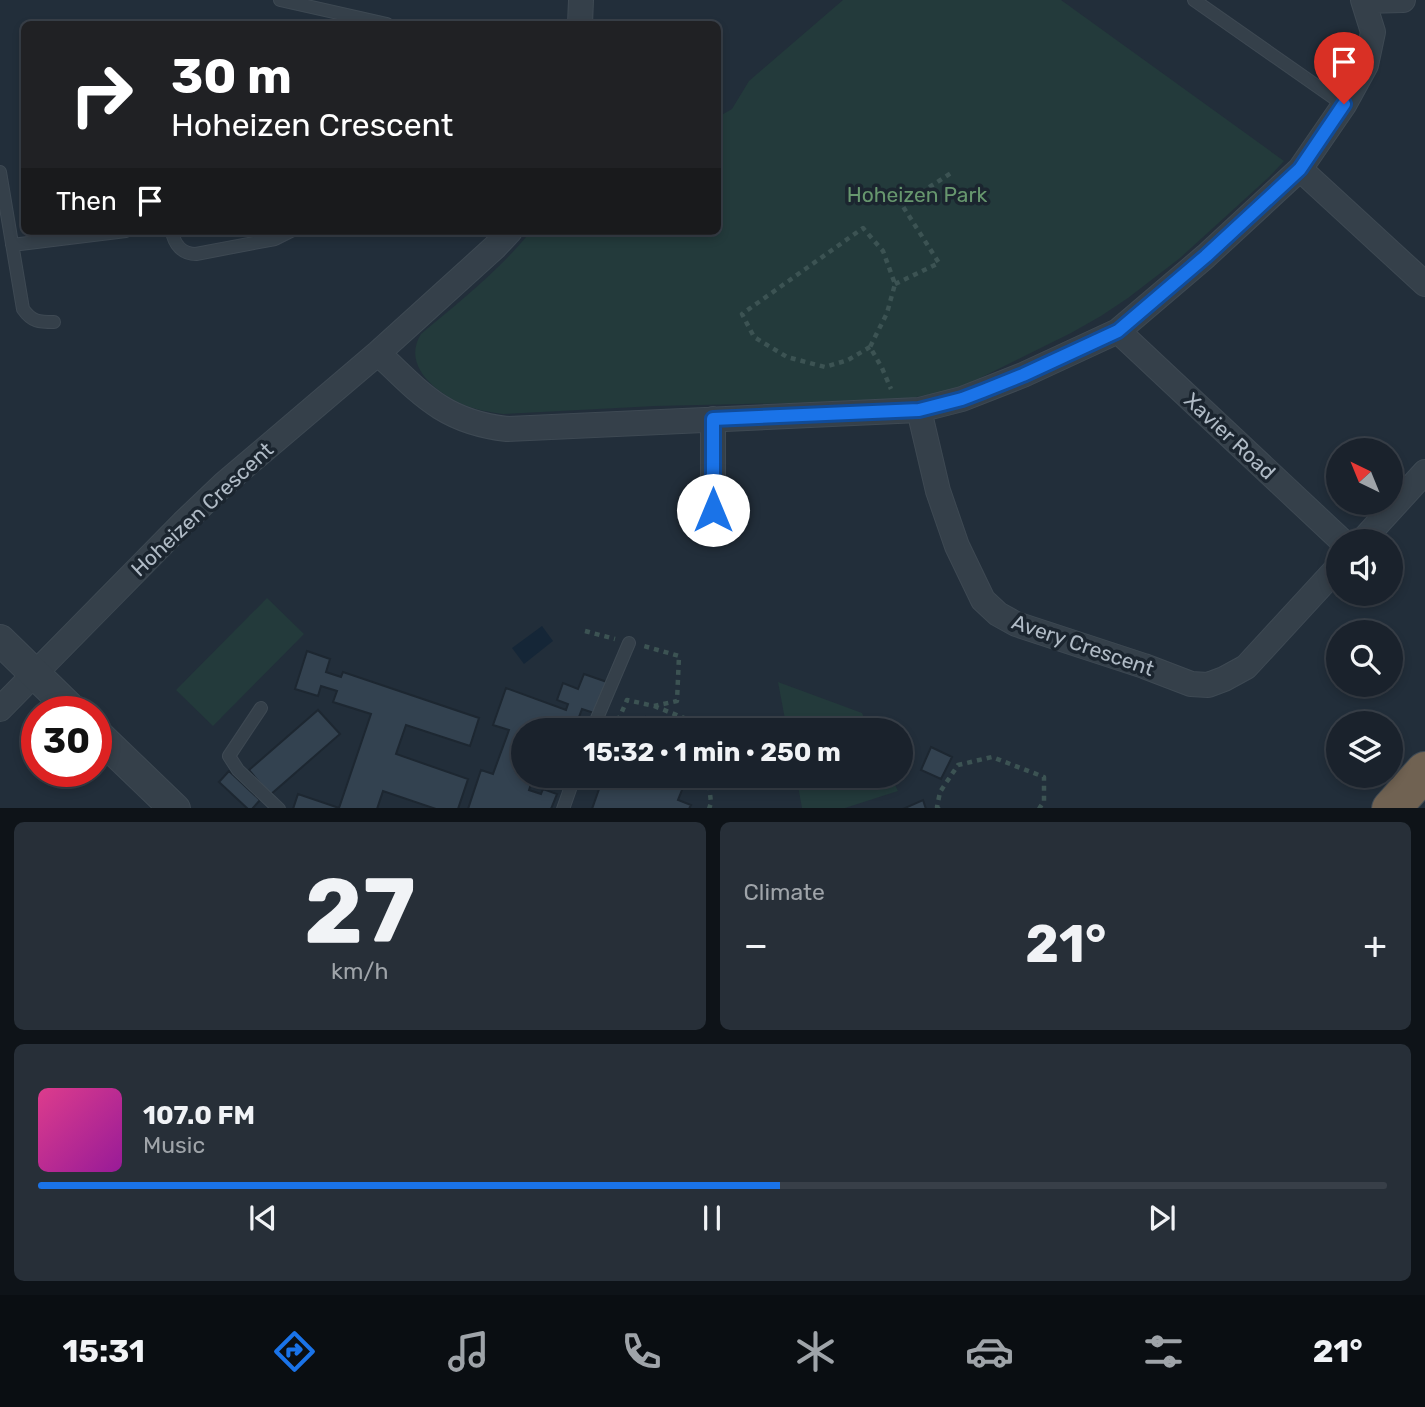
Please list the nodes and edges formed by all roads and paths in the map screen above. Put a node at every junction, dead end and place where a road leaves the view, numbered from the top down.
1 (280, 0) edge
2 (581, 0) edge
3 (1194, 0) edge
4 (1403, 0) edge
5 (1363, 1) edge
6 (374, 21) edge
7 (580, 21) edge
8 (1344, 104) junction
9 (1300, 169) junction
10 (954, 171) dead end
11 (0, 172) edge
12 (93, 235) edge
13 (173, 235) edge
14 (283, 235) edge
15 (506, 235) edge
16 (12, 245) junction
17 (895, 284) junction
18 (1425, 284) edge
19 (54, 322) dead end
20 (1118, 331) junction
21 (870, 347) junction
22 (377, 353) junction
23 (893, 393) dead end
24 (919, 410) junction
25 (713, 419) junction
26 (1425, 472) edge
27 (713, 510) dead end
28 (1329, 529) edge
29 (1373, 529) edge
30 (1326, 580) edge
31 (0, 640) edge
32 (629, 643) dead end
33 (647, 647) dead end
34 (34, 674) junction
35 (57, 696) edge
36 (654, 705) junction
37 (261, 708) dead end
38 (0, 709) edge
39 (597, 718) edge
40 (619, 718) edge
41 (685, 718) edge
42 (112, 748) edge
43 (1425, 771) edge
44 (570, 788) edge
45 (709, 788) edge
46 (175, 808) edge
47 (279, 808) edge
48 (563, 808) edge
49 (709, 808) edge
50 (939, 808) edge
51 (1039, 808) edge
52 (1391, 808) edge

1 - 6 lane
2 - 7 street
3 - 8 lane
4 - 5 street
5 - 8 street
8 - 9 street
9 - 18 street
9 - 20 street
10 - 17 path
11 - 16 lane
12 - 16 lane
13 - 14 lane
15 - 22 street, Hoheizen Crescent
16 - 19 lane
17 - 21 path
17 - 21 path
20 - 24 street
20 - 28 street, Xavier Road
21 - 23 path
22 - 25 street
22 - 34 street, Hoheizen Crescent
24 - 25 street
24 - 30 street, Avery Crescent
25 - 27 street
26 - 29 street
31 - 34 street
32 - 39 lane
33 - 36 path
34 - 35 street
34 - 38 street, Hoheizen Crescent
36 - 40 path
36 - 41 path
37 - 47 lane
42 - 46 street
43 - 52 highway
44 - 48 lane
45 - 49 path
50 - 51 path

